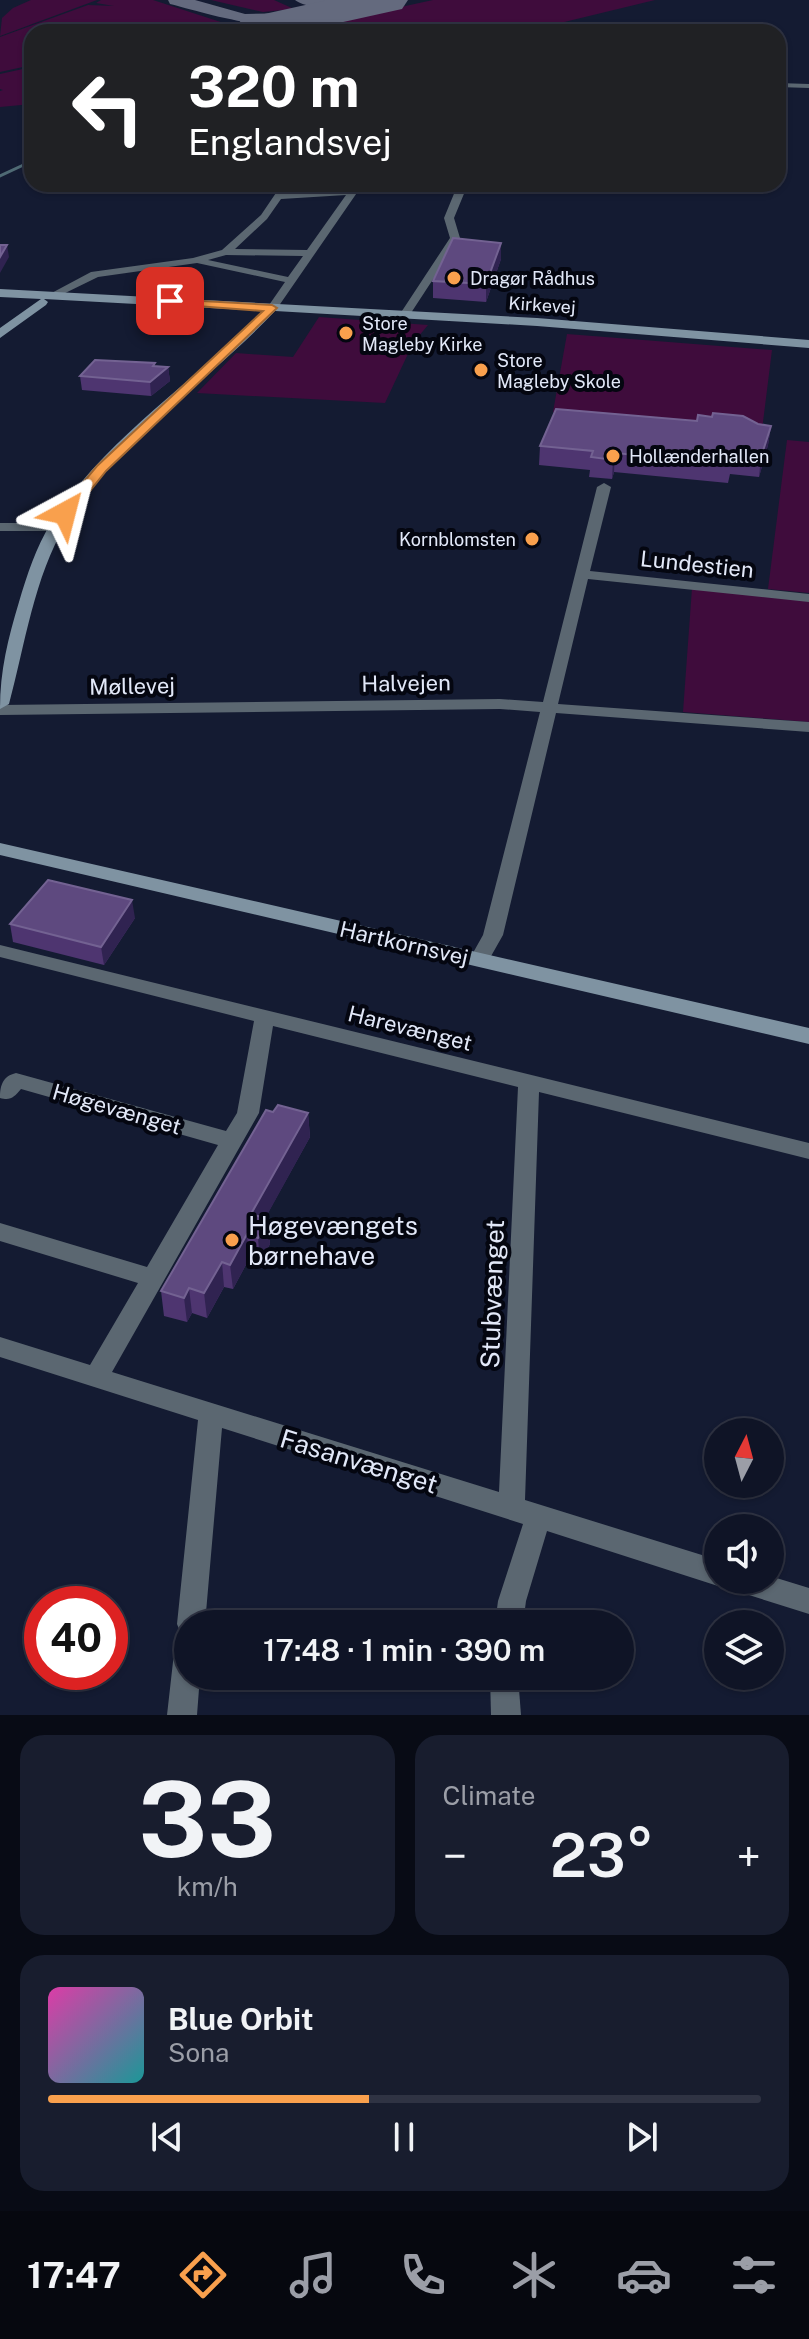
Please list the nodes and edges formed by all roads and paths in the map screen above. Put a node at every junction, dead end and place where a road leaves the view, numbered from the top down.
1 (786, 85) edge
2 (809, 86) edge
3 (283, 192) edge
4 (318, 192) edge
5 (351, 192) edge
6 (460, 192) edge
7 (281, 196) junction
8 (226, 252) junction
9 (309, 253) junction
10 (194, 261) junction
11 (293, 281) junction
12 (0, 296) edge
13 (46, 299) junction
14 (272, 308) junction
15 (405, 314) junction
16 (0, 334) edge
17 (809, 344) edge
18 (604, 487) dead end
19 (0, 527) edge
20 (56, 527) junction
21 (581, 574) junction
22 (809, 598) edge
23 (0, 704) edge
24 (265, 706) joint
25 (547, 707) junction
26 (0, 710) edge
27 (809, 727) edge
28 (0, 849) edge
29 (0, 951) edge
30 (479, 960) junction
31 (265, 1016) junction
32 (809, 1036) edge
33 (529, 1082) junction
34 (7, 1092) dead end
35 (232, 1141) junction
36 (809, 1151) edge
37 (0, 1232) edge
38 (153, 1278) junction
39 (0, 1347) edge
40 (96, 1377) junction
41 (211, 1414) junction
42 (511, 1508) junction
43 (538, 1517) junction
44 (704, 1569) edge
45 (784, 1593) edge
46 (809, 1601) edge
47 (192, 1610) edge
48 (511, 1610) edge
49 (184, 1690) edge
50 (505, 1690) edge
51 (182, 1715) edge
52 (506, 1715) edge

1 - 2 street
3 - 7 street
4 - 7 street
5 - 9 street
6 - 15 street
7 - 8 street
8 - 9 street
8 - 10 street
9 - 11 street
10 - 11 street
10 - 13 street
11 - 14 street
12 - 13 street, Kirkevej
13 - 14 street, Kirkevej
13 - 16 street
14 - 15 street, Kirkevej
14 - 20 street
15 - 17 street, Kirkevej
18 - 21 street
19 - 20 street
20 - 23 street
21 - 22 street, Lundestien
21 - 25 street
24 - 25 street, Halvejen
24 - 26 street, Møllevej
25 - 27 street, Halvejen
25 - 30 street
28 - 30 street, Hartkornsvej
29 - 31 street, Harevænget
30 - 32 street, Hartkornsvej
31 - 33 street, Harevænget
31 - 35 street
33 - 36 street, Harevænget
33 - 42 street, Stubvænget
34 - 35 street, Høgevænget
35 - 38 street
37 - 38 street
38 - 40 street
39 - 40 street, Fasanvænget
40 - 41 street, Fasanvænget
41 - 42 street, Fasanvænget
41 - 47 street
42 - 43 street, Fasanvænget
43 - 44 street, Fasanvænget
43 - 48 street
45 - 46 street
49 - 51 street
50 - 52 street

